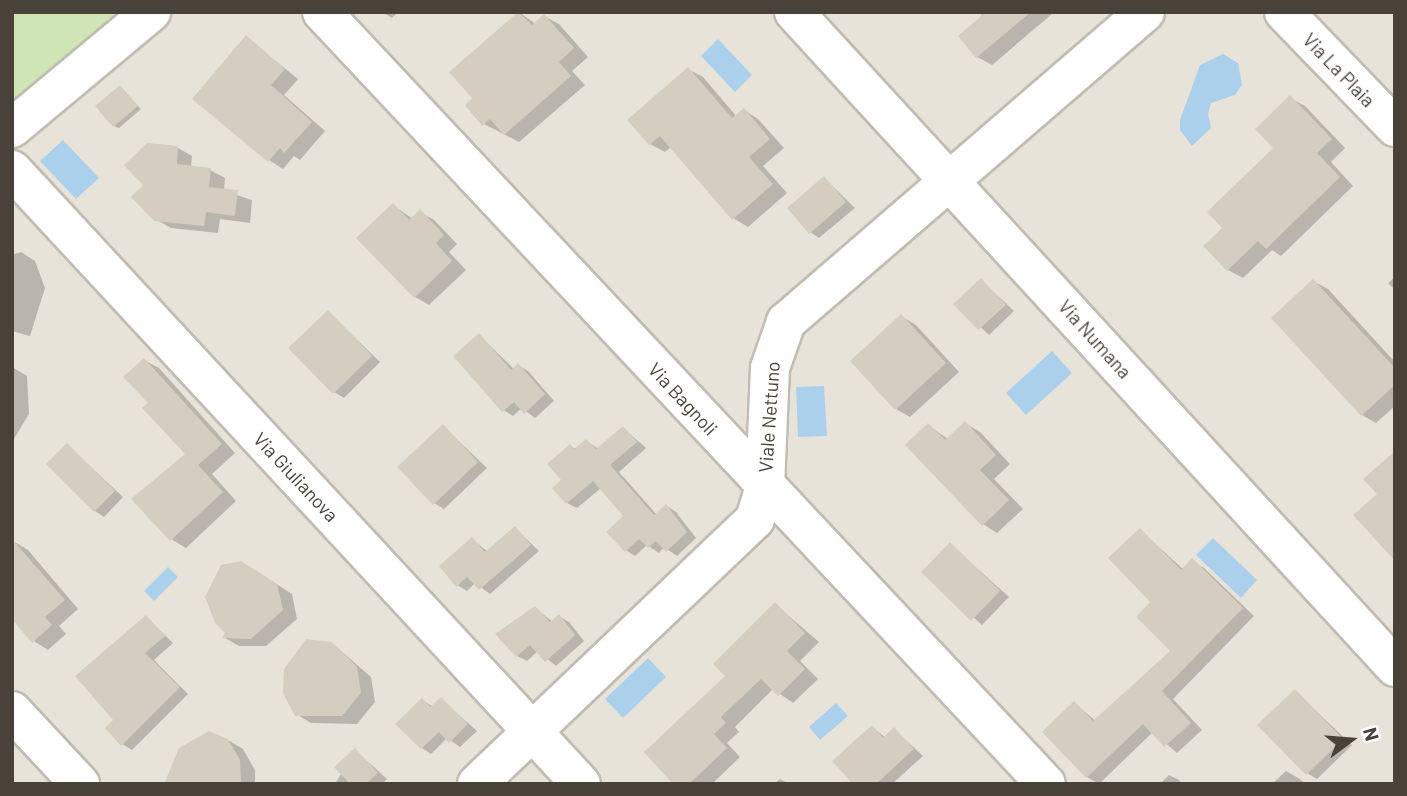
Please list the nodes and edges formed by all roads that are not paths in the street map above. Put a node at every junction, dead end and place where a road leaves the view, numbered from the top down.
1 (151, 12) edge
2 (322, 12) edge
3 (794, 12) edge
4 (1145, 12) edge
5 (1284, 12) edge
6 (1395, 127) edge
7 (12, 128) edge
8 (12, 170) edge
9 (948, 179) junction
10 (765, 487) junction
11 (1395, 667) edge
12 (12, 712) edge
13 (532, 732) junction
14 (80, 784) edge
15 (477, 784) edge
16 (581, 784) edge
17 (1046, 784) edge

1 - 7 street
2 - 10 street, Via Bagnoli
3 - 9 street, Via Numana
4 - 9 street, Viale Nettuno
5 - 6 street, Via La Plaia
8 - 13 street, Via Giulianova
9 - 10 street, Viale Nettuno
9 - 11 street, Via Numana
10 - 13 street, Viale Nettuno
10 - 17 street, Via Bagnoli
12 - 14 street
13 - 15 street, Viale Nettuno
13 - 16 street, Via Giulianova

